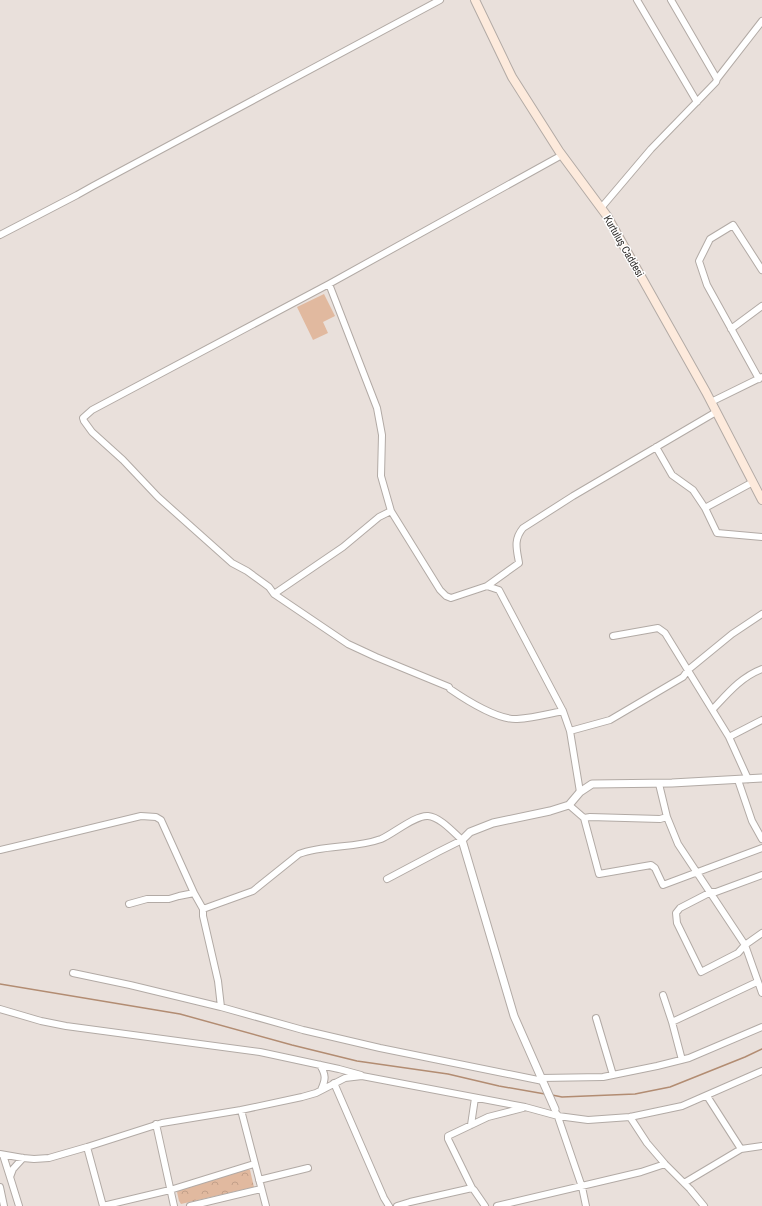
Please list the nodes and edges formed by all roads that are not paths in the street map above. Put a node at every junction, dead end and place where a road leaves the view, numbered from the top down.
1 (440, 0) edge
2 (475, 0) edge
3 (637, 0) edge
4 (671, 0) edge
5 (762, 21) edge
6 (717, 79) junction
7 (697, 102) junction
8 (562, 155) junction
9 (601, 208) junction
10 (0, 235) edge
11 (762, 270) edge
12 (329, 284) junction
13 (762, 306) edge
14 (731, 329) junction
15 (760, 378) edge
16 (711, 402) junction
17 (716, 412) junction
18 (656, 447) junction
19 (753, 482) junction
20 (762, 500) edge
21 (705, 508) junction
22 (392, 512) junction
23 (762, 536) edge
24 (487, 586) junction
25 (274, 594) junction
26 (762, 614) edge
27 (613, 636) dead end
28 (762, 669) edge
29 (688, 670) junction
30 (713, 709) junction
31 (564, 711) junction
32 (762, 720) edge
33 (570, 731) junction
34 (729, 737) junction
35 (762, 778) edge
36 (748, 779) junction
37 (738, 780) junction
38 (659, 784) junction
39 (580, 792) junction
40 (569, 805) junction
41 (667, 816) junction
42 (584, 818) junction
43 (762, 839) edge
44 (462, 840) junction
45 (0, 850) edge
46 (762, 850) edge
47 (697, 872) junction
48 (762, 875) edge
49 (387, 879) dead end
50 (711, 892) junction
51 (194, 893) junction
52 (129, 904) dead end
53 (203, 909) junction
54 (762, 933) edge
55 (745, 945) junction
56 (73, 973) dead end
57 (757, 982) junction
58 (762, 993) edge
59 (663, 995) dead end
60 (221, 1006) junction
61 (0, 1009) edge
62 (596, 1018) dead end
63 (672, 1022) junction
64 (762, 1027) edge
65 (682, 1060) junction
66 (320, 1065) junction
67 (762, 1071) edge
68 (613, 1075) junction
69 (362, 1076) junction
70 (543, 1081) junction
71 (334, 1083) junction
72 (321, 1090) junction
73 (707, 1096) junction
74 (475, 1098) junction
75 (525, 1107) junction
76 (241, 1110) junction
77 (557, 1112) junction
78 (630, 1116) junction
79 (156, 1124) junction
80 (471, 1125) junction
81 (762, 1146) edge
82 (88, 1147) junction
83 (741, 1149) junction
84 (1, 1154) edge
85 (23, 1158) junction
86 (254, 1164) junction
87 (665, 1164) junction
88 (308, 1168) dead end
89 (10, 1177) junction
90 (258, 1180) junction
91 (684, 1183) junction
92 (0, 1187) edge
93 (582, 1187) junction
94 (472, 1188) junction
95 (170, 1190) junction
96 (261, 1190) junction
97 (4, 1206) edge
98 (19, 1206) edge
99 (103, 1206) edge
100 (174, 1206) edge
101 (190, 1206) edge
102 (266, 1206) edge
103 (389, 1206) edge
104 (397, 1206) edge
105 (484, 1206) edge
106 (497, 1206) edge
107 (586, 1206) edge
108 (704, 1206) edge

1 - 10 street
2 - 8 main road, Kurtuluş Caddesi
3 - 7 street
4 - 6 street
5 - 6 street
6 - 7 street
7 - 9 street
8 - 9 main road, Kurtuluş Caddesi
8 - 12 street
9 - 16 main road, Kurtuluş Caddesi
11 - 14 street
12 - 22 street
12 - 25 street
13 - 14 street
14 - 15 street
15 - 16 street
16 - 17 main road, Kurtuluş Caddesi
17 - 18 street
17 - 19 main road, Kurtuluş Caddesi
18 - 21 street
18 - 24 street
19 - 20 main road, Kurtuluş Caddesi
19 - 21 street
21 - 23 street
22 - 24 street
22 - 25 street
24 - 31 street
25 - 31 street
26 - 29 street
27 - 29 street
28 - 30 street
29 - 30 street
29 - 33 street
30 - 34 street
31 - 33 street
32 - 34 street
33 - 39 street
34 - 36 street
35 - 36 street
36 - 37 street
37 - 38 street
37 - 43 street
38 - 39 street
38 - 41 street
39 - 40 street
40 - 42 street
40 - 44 street
41 - 42 street
41 - 47 street
42 - 47 street
44 - 49 street
44 - 53 street
44 - 70 street
45 - 51 street
46 - 47 street
47 - 50 street
48 - 50 street
50 - 55 street
50 - 55 street
51 - 52 street
51 - 53 street
53 - 60 street
54 - 55 street
55 - 57 street
56 - 60 street
57 - 58 street
57 - 63 street
59 - 63 street
60 - 70 street
61 - 66 street
62 - 68 street
63 - 65 street
64 - 65 street
65 - 68 street
66 - 69 street
66 - 72 street
67 - 73 street
68 - 70 street
69 - 71 street
69 - 74 street
70 - 77 street
71 - 72 street
71 - 103 street
72 - 76 street
73 - 78 street
73 - 83 street
74 - 75 street
74 - 80 street
75 - 77 street
75 - 80 street
76 - 79 street
76 - 86 street
77 - 78 street
77 - 93 street
78 - 87 street
79 - 82 street
79 - 95 street
80 - 94 street
81 - 83 street
82 - 85 street
82 - 99 street
83 - 91 street
84 - 85 street
84 - 89 street
85 - 89 street
86 - 90 street
86 - 95 street
87 - 91 street
87 - 93 street
88 - 90 street
89 - 98 street
90 - 96 street
91 - 108 street
92 - 97 street
93 - 106 street
93 - 107 street
94 - 104 street
94 - 105 street
95 - 99 street
95 - 100 street
96 - 101 street
96 - 102 street

